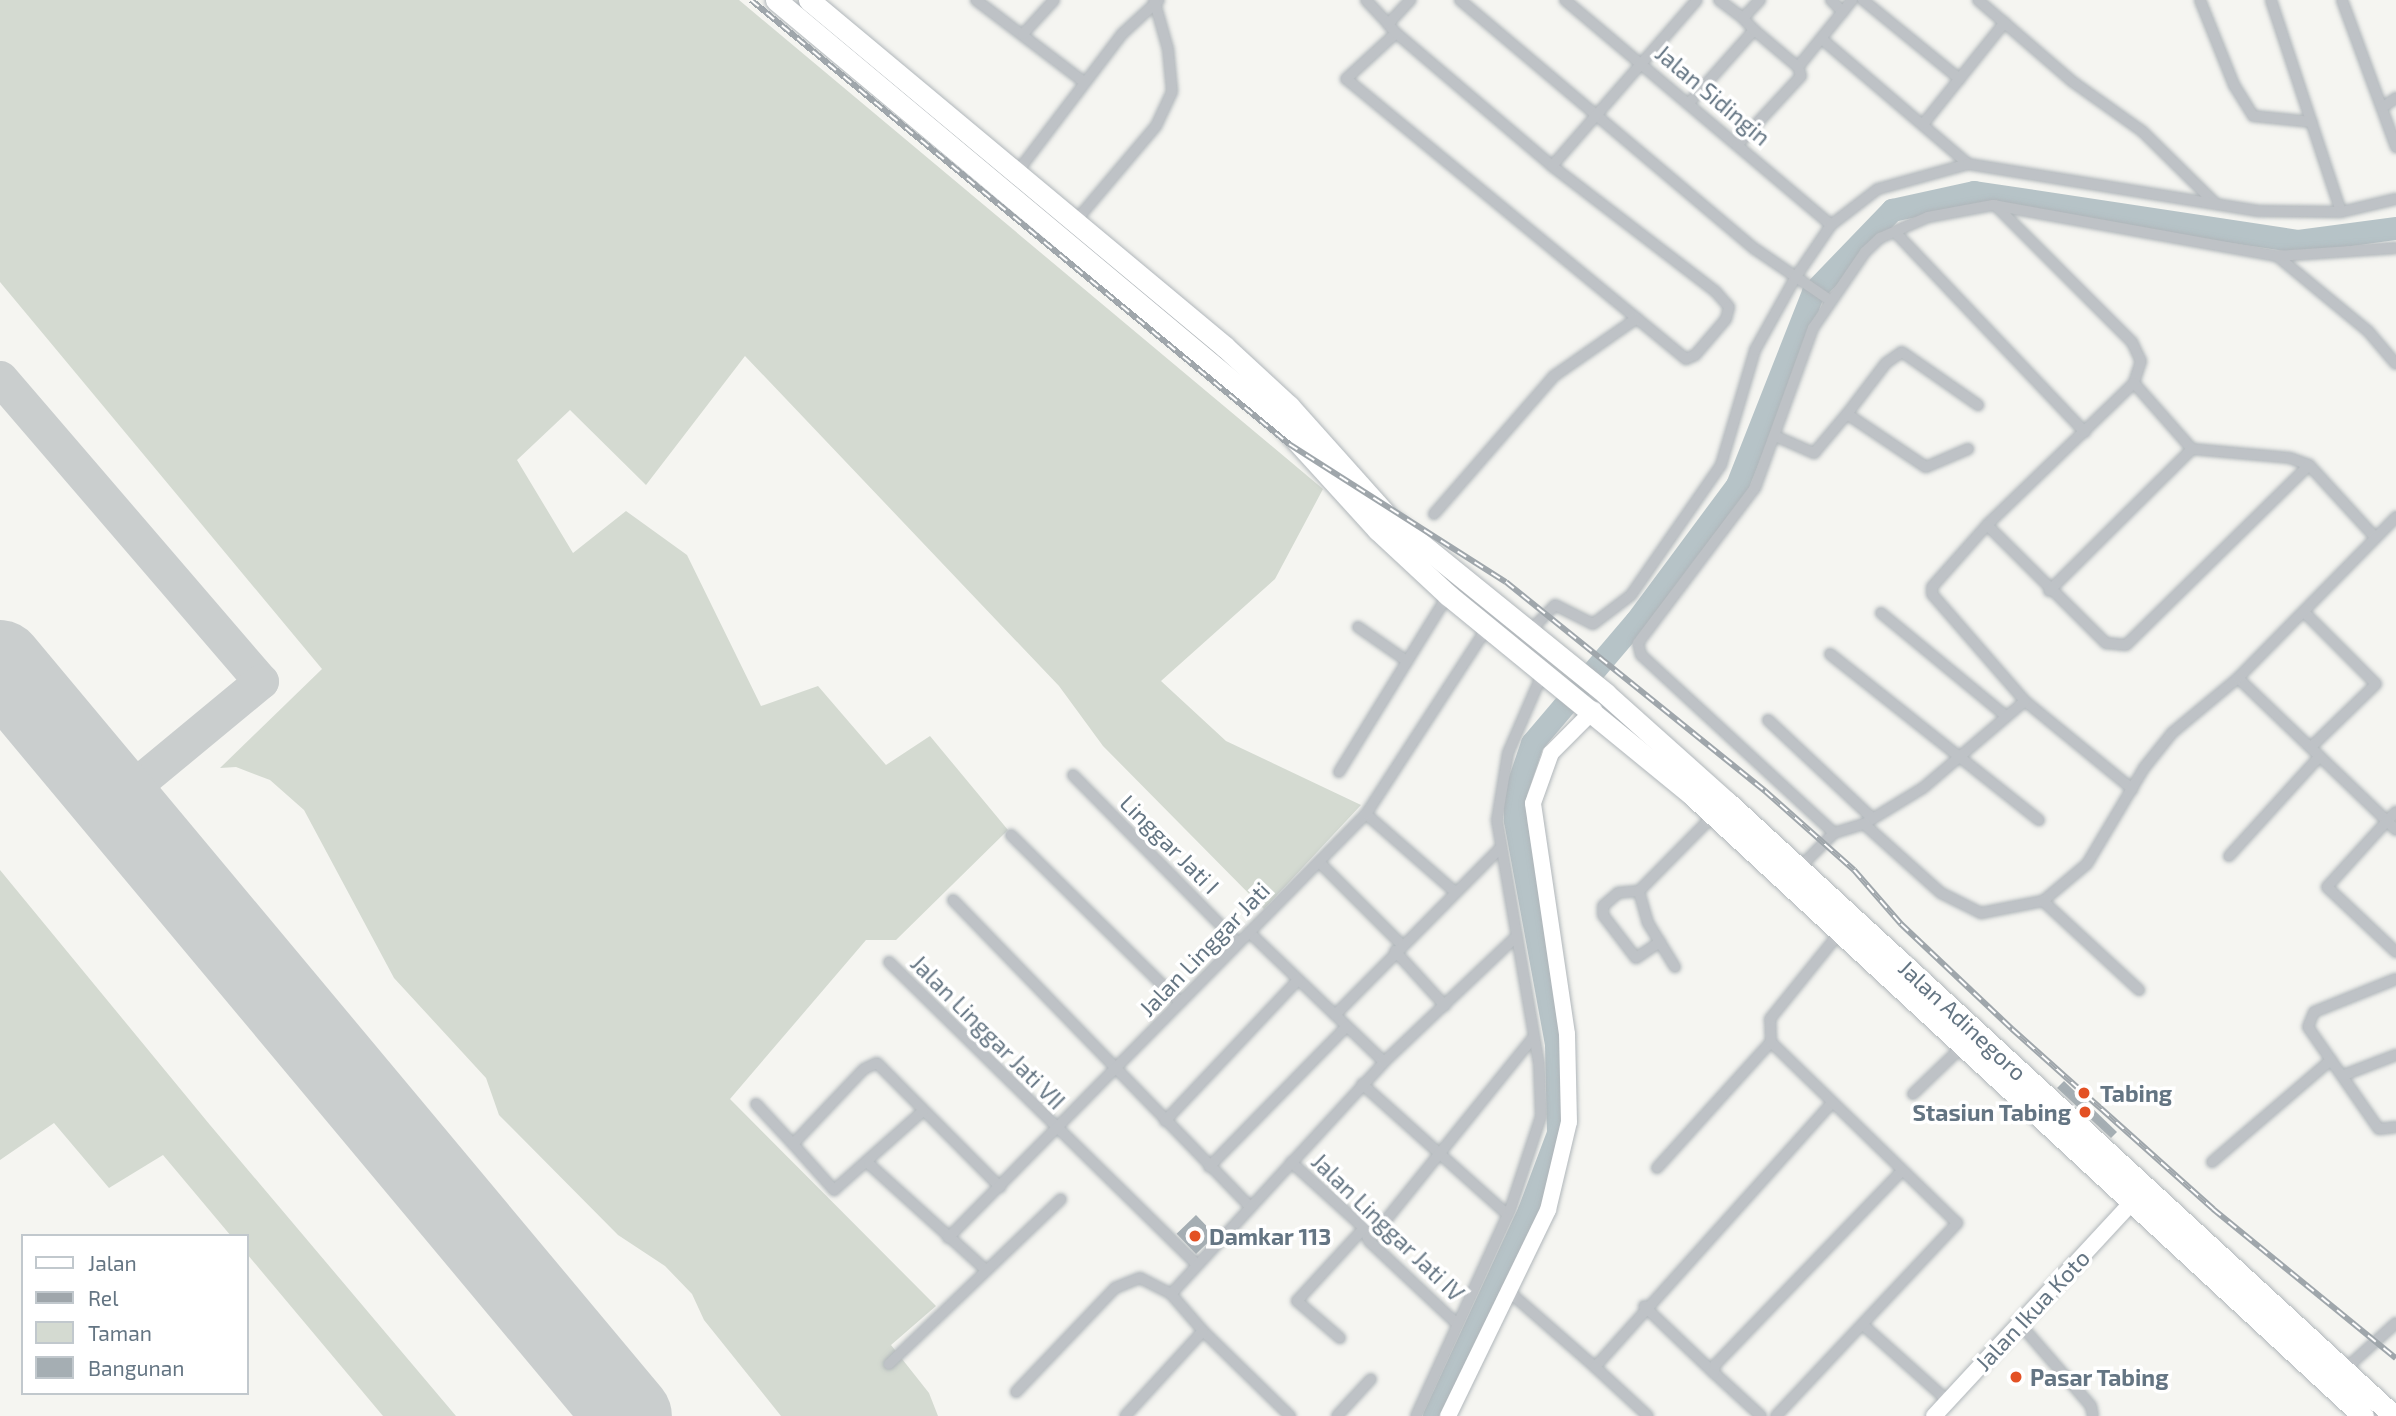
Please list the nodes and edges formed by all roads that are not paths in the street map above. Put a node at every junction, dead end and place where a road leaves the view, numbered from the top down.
1 (776, 0) edge
2 (809, 0) edge
3 (976, 0) edge
4 (1054, 0) edge
5 (1366, 0) edge
6 (1410, 0) edge
7 (1460, 0) edge
8 (1565, 0) edge
9 (1697, 0) edge
10 (1719, 0) edge
11 (1760, 0) edge
12 (1831, 0) edge
13 (1852, 0) edge
14 (1863, 0) edge
15 (1978, 0) edge
16 (2200, 0) edge
17 (2271, 0) edge
18 (2342, 0) edge
19 (1157, 1) edge
20 (1843, 12) junction
21 (1743, 19) junction
22 (2005, 22) junction
23 (1392, 28) junction
24 (1754, 30) junction
25 (1023, 34) junction
26 (1823, 40) junction
27 (870, 54) junction
28 (1640, 61) junction
29 (1798, 67) junction
30 (855, 69) junction
31 (1960, 79) junction
32 (1084, 82) junction
33 (2396, 98) edge
34 (1689, 103) junction
35 (2382, 107) junction
36 (1599, 112) junction
37 (2312, 122) junction
38 (1924, 123) junction
39 (1737, 145) junction
40 (2396, 146) edge
41 (1969, 164) junction
42 (1552, 166) junction
43 (1015, 175) junction
44 (2396, 199) edge
45 (2214, 202) junction
46 (1995, 205) junction
47 (2341, 212) junction
48 (1074, 223) junction
49 (1831, 225) junction
50 (1895, 232) junction
51 (2396, 248) edge
52 (2277, 256) junction
53 (1797, 279) junction
54 (1829, 299) junction
55 (1637, 318) junction
56 (2396, 364) edge
57 (2134, 383) junction
58 (1978, 405) dead end
59 (1282, 412) junction
60 (1847, 414) junction
61 (2085, 432) junction
62 (1775, 436) junction
63 (1968, 449) dead end
64 (2192, 449) junction
65 (2309, 465) junction
66 (1434, 514) dead end
67 (2396, 517) edge
68 (1987, 525) junction
69 (2374, 536) junction
70 (2049, 591) junction
71 (1448, 595) junction
72 (1881, 613) dead end
73 (2305, 613) junction
74 (1358, 626) dead end
75 (1488, 626) junction
76 (1529, 632) junction
77 (1830, 654) dead end
78 (1407, 661) junction
79 (1551, 668) junction
80 (2238, 678) junction
81 (2025, 701) junction
82 (1597, 704) junction
83 (2006, 716) junction
84 (1768, 720) dead end
85 (2311, 747) junction
86 (2320, 756) junction
87 (1957, 759) junction
88 (1339, 772) dead end
89 (1073, 775) dead end
90 (2132, 789) junction
91 (1720, 809) junction
92 (2396, 812) edge
93 (1366, 814) junction
94 (1868, 820) junction
95 (2039, 820) dead end
96 (2387, 821) junction
97 (2396, 830) edge
98 (1834, 833) junction
99 (1012, 835) dead end
100 (1500, 848) junction
101 (2230, 856) dead end
102 (1319, 862) junction
103 (1799, 868) junction
104 (1454, 891) junction
105 (1639, 891) junction
106 (953, 900) dead end
107 (2043, 901) junction
108 (1847, 925) junction
109 (1250, 932) junction
110 (1517, 936) junction
111 (1660, 942) junction
112 (1238, 943) junction
113 (1398, 947) junction
114 (2396, 953) edge
115 (889, 961) dead end
116 (1675, 967) dead end
117 (2396, 979) edge
118 (1298, 980) junction
119 (2139, 990) dead end
120 (1180, 1002) junction
121 (1445, 1006) junction
122 (1335, 1015) junction
123 (1347, 1026) junction
124 (1533, 1038) junction
125 (1771, 1042) junction
126 (1964, 1045) junction
127 (2396, 1055) edge
128 (2331, 1060) junction
129 (1384, 1062) junction
130 (1116, 1072) junction
131 (2344, 1075) junction
132 (1362, 1084) junction
133 (1913, 1094) dead end
134 (1832, 1103) junction
135 (756, 1104) dead end
136 (923, 1111) junction
137 (1165, 1121) junction
138 (2396, 1127) edge
139 (1057, 1131) junction
140 (793, 1144) junction
141 (1439, 1155) junction
142 (1291, 1162) junction
143 (2212, 1162) dead end
144 (869, 1164) junction
145 (1209, 1167) junction
146 (1657, 1168) dead end
147 (1902, 1171) junction
148 (1000, 1187) junction
149 (1060, 1199) dead end
150 (2130, 1204) junction
151 (1250, 1206) junction
152 (1507, 1215) junction
153 (1364, 1228) junction
154 (948, 1238) junction
155 (1369, 1241) junction
156 (1195, 1263) junction
157 (985, 1269) junction
158 (1506, 1289) junction
159 (1171, 1294) junction
160 (1644, 1306) junction
161 (1455, 1321) junction
162 (2396, 1323) edge
163 (2020, 1324) junction
164 (1863, 1325) junction
165 (1203, 1331) junction
166 (1340, 1338) dead end
167 (889, 1364) dead end
168 (1595, 1367) junction
169 (2344, 1370) junction
170 (1714, 1373) junction
171 (1371, 1379) dead end
172 (1016, 1392) dead end
173 (1948, 1401) junction
174 (1125, 1416) edge
175 (1290, 1416) edge
176 (1337, 1416) edge
177 (1416, 1416) edge
178 (1448, 1416) edge
179 (1648, 1416) edge
180 (1761, 1416) edge
181 (1776, 1416) edge
182 (1934, 1416) edge
183 (2093, 1416) edge
184 (2363, 1416) edge
185 (2394, 1416) edge

1 - 30 highway
2 - 27 highway
3 - 25 street
4 - 25 street
5 - 23 street
6 - 23 street
7 - 36 street
8 - 28 street, Jalan Sidingin
9 - 28 street
10 - 21 street
11 - 21 street
12 - 20 street
13 - 20 street
14 - 31 street
15 - 22 street
16 - 37 street
17 - 37 street
18 - 35 street
19 - 32 street
19 - 48 street
20 - 26 street
21 - 24 street
22 - 31 street
22 - 45 street
23 - 42 street
23 - 55 street
24 - 29 street
24 - 34 street
25 - 32 street
26 - 29 street
26 - 38 street
27 - 30 highway
27 - 43 highway
28 - 34 street, Jalan Sidingin
28 - 36 street
29 - 39 street
30 - 59 highway
31 - 38 street
32 - 43 street
33 - 35 street
34 - 39 street, Jalan Sidingin
35 - 40 street
36 - 42 street
36 - 53 street
37 - 47 street
38 - 41 street
39 - 49 street, Jalan Sidingin
41 - 45 street
41 - 49 street
42 - 55 street
43 - 48 highway
44 - 47 street
45 - 47 street
46 - 50 street
46 - 52 street
46 - 57 street
48 - 59 highway
49 - 53 street
50 - 54 street
50 - 61 street
51 - 52 street
52 - 56 street
53 - 54 street
53 - 76 street
54 - 62 street
55 - 66 street
57 - 61 street
57 - 64 street
58 - 60 street
59 - 71 highway
59 - 76 highway
60 - 62 street
60 - 63 street
61 - 68 street
62 - 98 street
64 - 65 street
64 - 70 street
65 - 69 street
65 - 70 street
67 - 69 street
68 - 70 street
68 - 81 street
69 - 73 street
71 - 75 highway
71 - 78 street
72 - 83 street
73 - 80 street
73 - 85 street
74 - 78 street
75 - 79 highway
75 - 93 street, Jalan Linggar Jati
76 - 79 highway
77 - 87 street
78 - 88 street
79 - 82 highway, Jalan Adinegoro
79 - 100 street
80 - 85 street
80 - 90 street
81 - 83 street
81 - 90 street
82 - 91 highway, Jalan Adinegoro
82 - 158 street
83 - 87 street
84 - 94 street
85 - 86 street
86 - 96 street
86 - 101 street
87 - 94 street
87 - 95 street
89 - 112 street, Linggar Jati I
90 - 107 street
91 - 103 highway, Jalan Adinegoro
91 - 105 street
91 - 108 highway, Jalan Adinegoro
92 - 96 street
93 - 102 street, Jalan Linggar Jati
93 - 104 street
94 - 98 street
94 - 107 street
96 - 97 street
96 - 114 street
98 - 103 street
99 - 120 street
100 - 104 street
100 - 110 street
102 - 109 street, Jalan Linggar Jati
102 - 113 street
103 - 108 highway, Jalan Adinegoro
104 - 113 street
105 - 111 street
105 - 111 street
106 - 130 street
107 - 119 street
108 - 125 street
108 - 126 highway, Jalan Adinegoro
108 - 169 highway, Jalan Adinegoro
109 - 112 street, Jalan Linggar Jati
109 - 118 street
110 - 121 street
110 - 124 street
111 - 116 street
112 - 120 street, Jalan Linggar Jati
113 - 121 street
113 - 122 street
115 - 139 street, Jalan Linggar Jati VII
117 - 128 street
118 - 122 street
118 - 137 street
120 - 130 street, Jalan Linggar Jati
121 - 129 street
122 - 123 street
123 - 129 street
123 - 145 street
124 - 141 street
124 - 152 street
125 - 134 street
125 - 146 street
126 - 133 street
126 - 150 highway, Jalan Adinegoro
127 - 131 street
128 - 131 street
128 - 143 street
129 - 132 street
130 - 137 street
130 - 139 street, Jalan Linggar Jati
131 - 138 street
132 - 141 street
132 - 142 street
134 - 147 street
134 - 160 street
135 - 140 street
136 - 140 street
136 - 144 street
136 - 148 street
137 - 145 street
139 - 148 street, Jalan Linggar Jati
139 - 156 street, Jalan Linggar Jati VII
140 - 144 street
141 - 152 street
141 - 155 street
142 - 151 street
142 - 153 street, Jalan Linggar Jati IV
144 - 154 street
145 - 151 street
147 - 164 street
147 - 170 street
148 - 154 street, Jalan Linggar Jati
149 - 157 street
150 - 163 street, Jalan Ikua Koto
150 - 184 highway, Jalan Adinegoro
151 - 156 street
152 - 161 street
153 - 155 street, Jalan Linggar Jati IV
153 - 166 street
154 - 157 street
155 - 161 street, Jalan Linggar Jati IV
156 - 159 street
157 - 167 street
158 - 168 street
158 - 178 street
159 - 165 street
159 - 172 street
160 - 168 street
160 - 170 street
161 - 177 street
162 - 169 street
163 - 173 street, Jalan Ikua Koto
163 - 183 street
164 - 173 street
164 - 181 street
165 - 174 street
165 - 175 street
168 - 179 street
169 - 185 highway, Jalan Adinegoro
170 - 180 street
171 - 176 street
173 - 182 street, Jalan Ikua Koto

